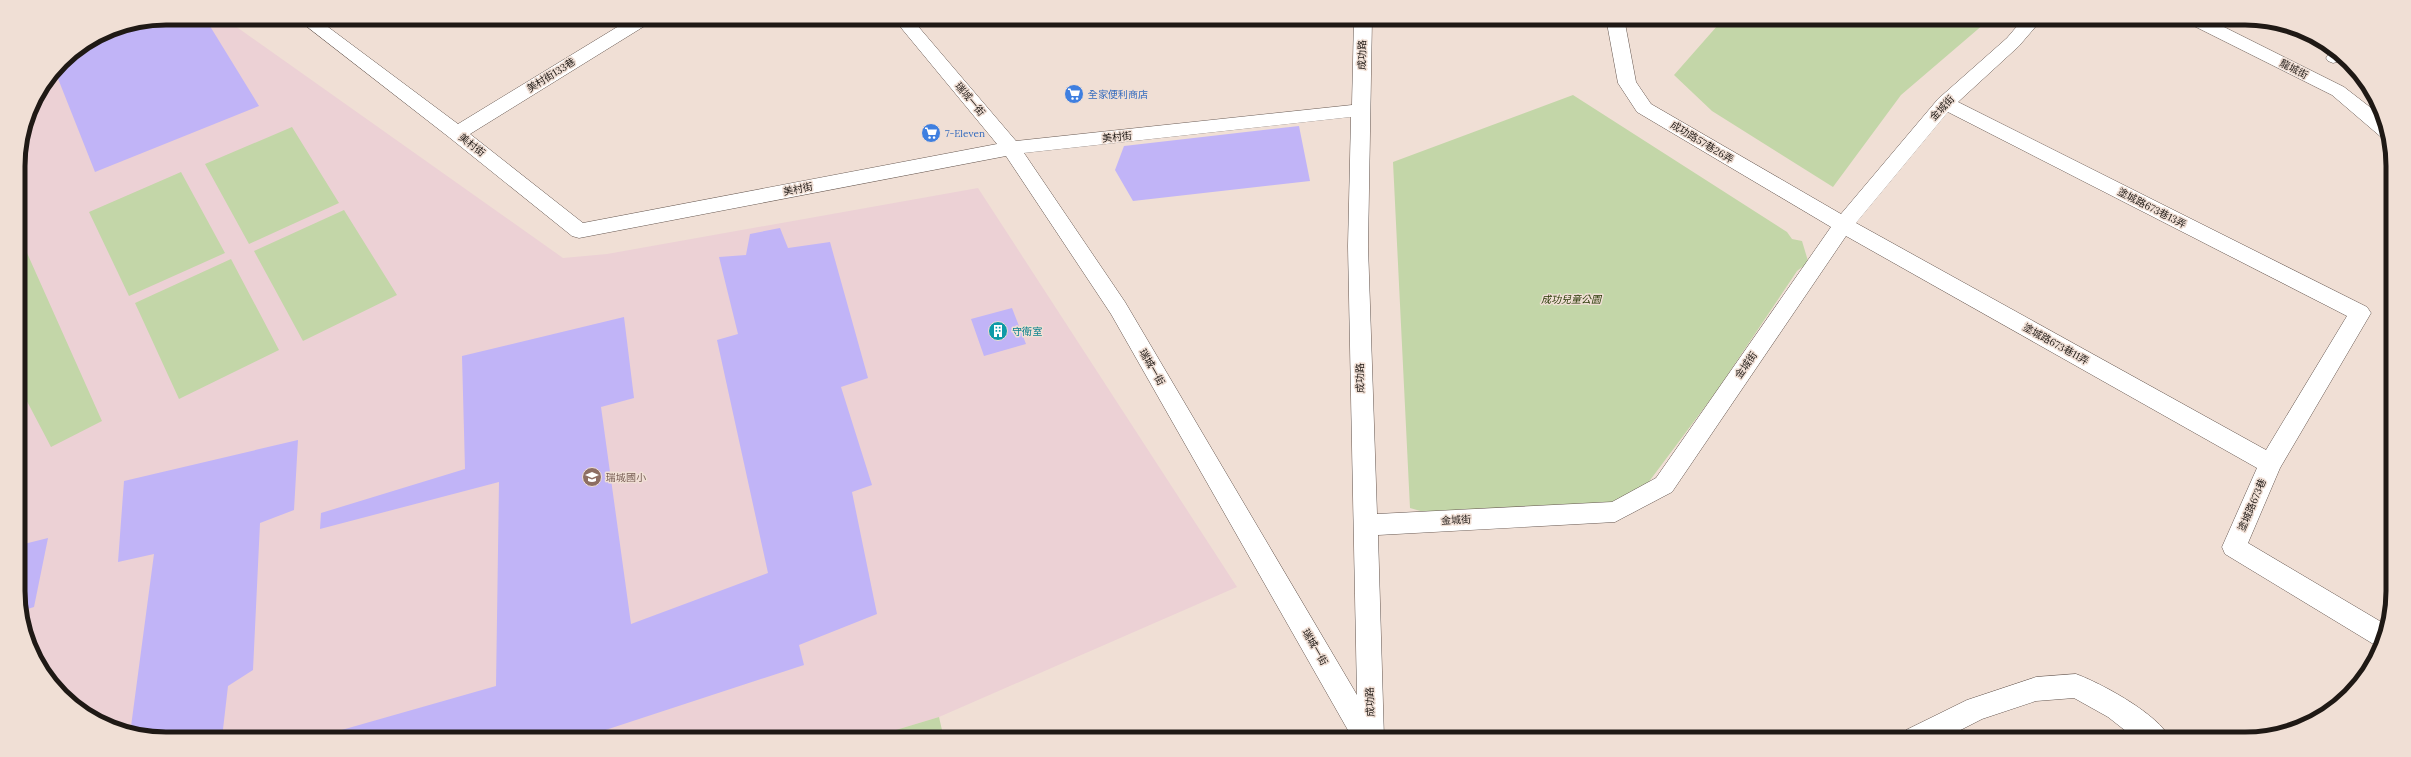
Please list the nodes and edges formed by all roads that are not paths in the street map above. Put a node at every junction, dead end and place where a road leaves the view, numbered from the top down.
1 (314, 25) edge
2 (616, 25) edge
3 (908, 25) edge
4 (1363, 25) edge
5 (1617, 25) edge
6 (2028, 25) edge
7 (2206, 25) edge
8 (1945, 103) junction
9 (1361, 110) junction
10 (2379, 125) edge
11 (457, 133) junction
12 (1011, 148) junction
13 (1842, 225) junction
14 (2360, 313) joint
15 (2270, 464) junction
16 (1364, 525) junction
17 (2379, 634) edge
18 (1364, 732) edge
19 (1371, 732) edge
20 (1929, 732) edge
21 (2148, 732) edge

1 - 11 street, 美村街
2 - 11 street, 美村街133巷
3 - 12 street, 瑞城一街
4 - 9 street, 成功路
5 - 13 street, 成功路57巷26弄
6 - 8 street, 金城街
7 - 10 street, 龍城街
8 - 13 street, 金城街
8 - 14 street, 塗城路673巷13弄
9 - 12 street, 美村街
9 - 16 street, 成功路
11 - 12 street, 美村街
12 - 18 street, 瑞城一街
13 - 15 street, 塗城路673巷11弄
13 - 16 street, 金城街
14 - 15 street, 塗城路673巷
15 - 17 street, 塗城路673巷
16 - 19 street, 成功路
20 - 21 street

